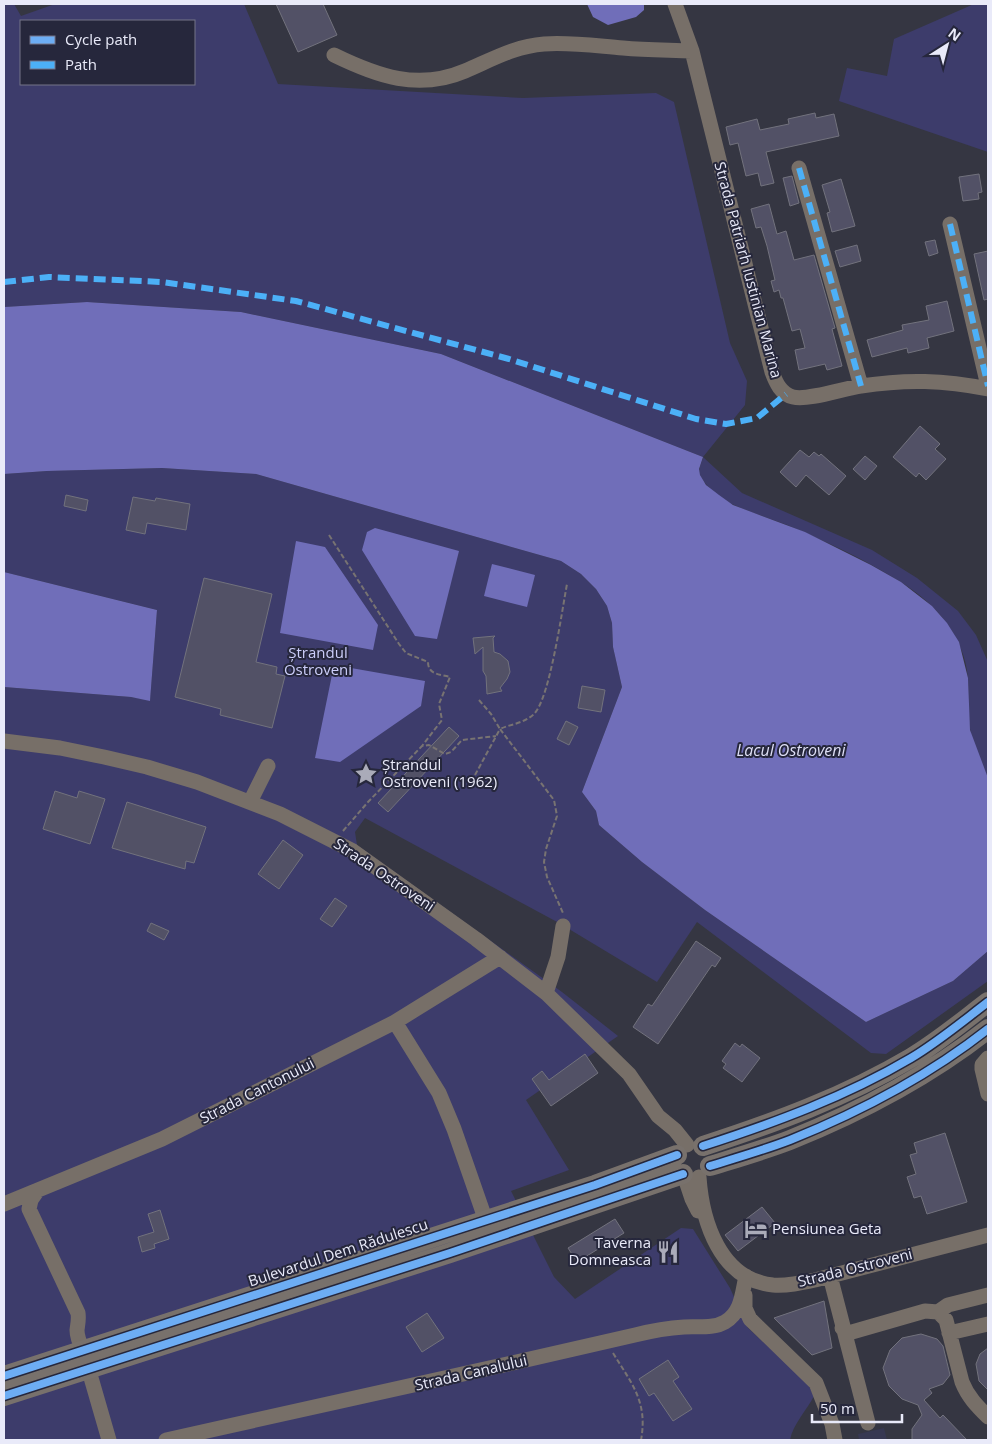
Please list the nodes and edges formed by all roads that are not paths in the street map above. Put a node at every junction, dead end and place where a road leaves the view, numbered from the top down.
1 (675, 4) edge
2 (692, 51) junction
3 (334, 55) dead end
4 (799, 168) dead end
5 (950, 224) dead end
6 (860, 386) junction
7 (988, 387) edge
8 (4, 741) edge
9 (268, 766) dead end
10 (250, 802) junction
11 (563, 926) road end
12 (500, 958) junction
13 (546, 993) junction
14 (988, 1002) edge
15 (395, 1022) junction
16 (988, 1029) edge
17 (988, 1058) edge
18 (988, 1094) edge
19 (686, 1150) junction
20 (694, 1173) junction
21 (38, 1190) junction
22 (4, 1204) edge
23 (486, 1221) junction
24 (988, 1235) edge
25 (746, 1276) junction
26 (830, 1276) junction
27 (988, 1295) edge
28 (938, 1312) junction
29 (988, 1324) edge
30 (842, 1328) junction
31 (949, 1334) junction
32 (83, 1350) junction
33 (88, 1370) junction
34 (4, 1376) edge
35 (4, 1396) edge
36 (988, 1416) edge
37 (868, 1423) dead end
38 (109, 1440) edge
39 (166, 1440) edge
40 (835, 1440) edge

1 - 2 street, Strada Patriarh Iustinian Marina
2 - 3 street
2 - 6 street, Strada Patriarh Iustinian Marina
4 - 6 street
5 - 7 street
6 - 7 street, Strada Patriarh Iustinian Marina
8 - 10 street, Strada Ostroveni
9 - 10 street
10 - 12 street, Strada Ostroveni
11 - 13 street
12 - 13 street, Strada Ostroveni
12 - 15 street, Strada Cantonului
13 - 19 street, Strada Ostroveni
14 - 19 main road, Bulevardul Dem Rădulescu
15 - 21 street, Strada Cantonului
15 - 23 street
16 - 20 main road
17 - 18 street
19 - 20 main road
19 - 20 main road
19 - 23 main road, Bulevardul Dem Rădulescu
20 - 25 street, Strada Ostroveni
20 - 33 main road
21 - 22 street, Strada Cantonului
21 - 32 street
23 - 32 main road, Bulevardul Dem Rădulescu
24 - 26 street, Strada Ostroveni
25 - 26 street, Strada Ostroveni
25 - 39 street, Strada Canalului
25 - 40 street
26 - 30 street
27 - 28 street
28 - 30 street
28 - 31 street
29 - 31 street
30 - 37 street
31 - 36 street
32 - 33 street
32 - 34 main road, Bulevardul Dem Rădulescu
33 - 35 main road
33 - 38 street

